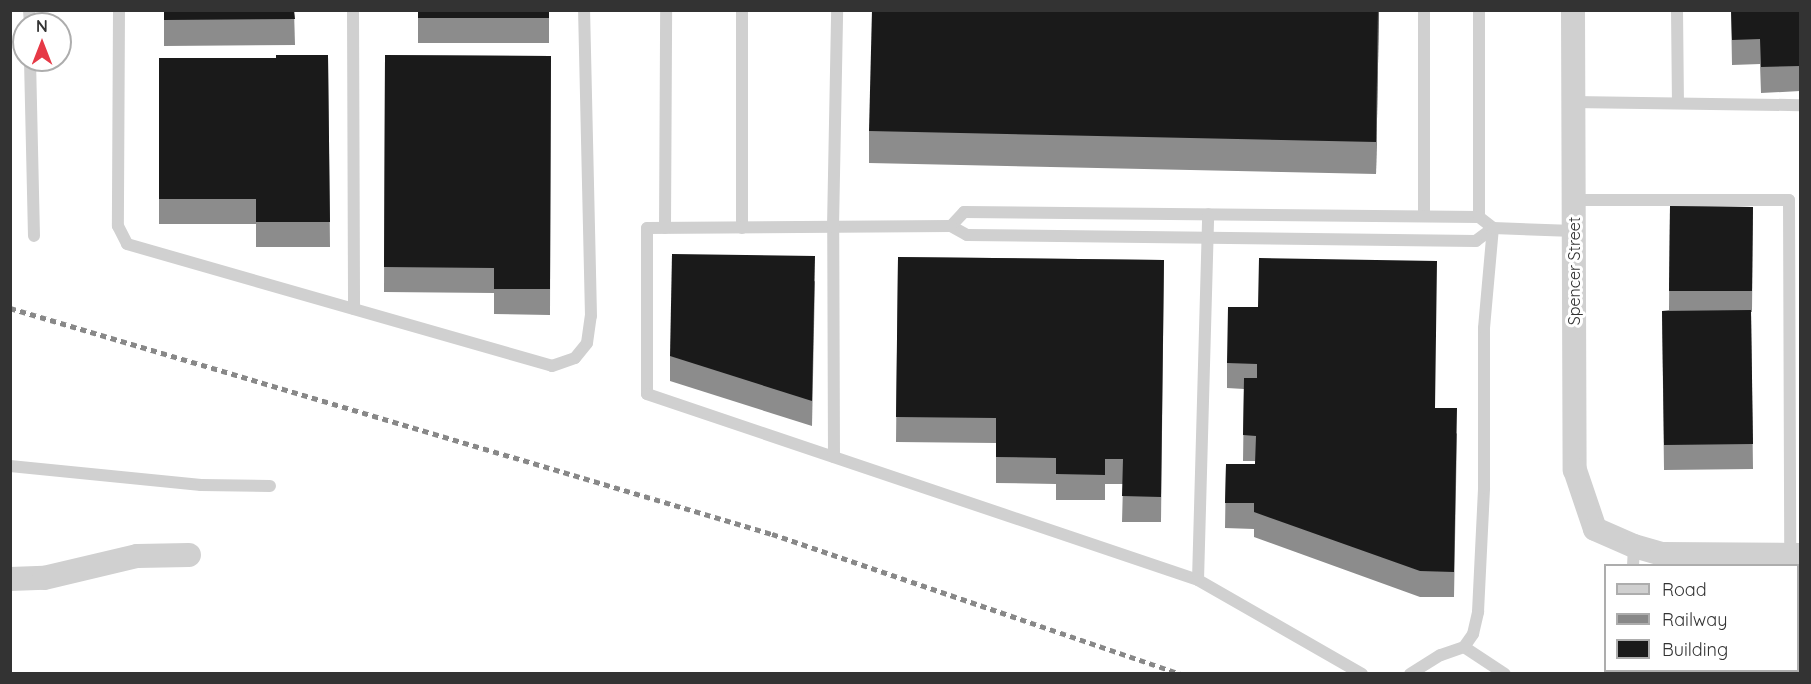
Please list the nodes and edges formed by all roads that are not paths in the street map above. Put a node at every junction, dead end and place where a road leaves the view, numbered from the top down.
1 (119, 10) edge
2 (352, 10) edge
3 (585, 10) edge
4 (666, 10) edge
5 (742, 10) edge
6 (837, 10) edge
7 (1424, 10) edge
8 (1479, 10) edge
9 (1573, 10) edge
10 (1677, 10) edge
11 (30, 72) edge
12 (1573, 102) junction
13 (1678, 103) junction
14 (1800, 105) edge
15 (1574, 200) junction
16 (1208, 214) junction
17 (1424, 215) junction
18 (1479, 217) junction
19 (951, 226) junction
20 (833, 227) junction
21 (665, 228) junction
22 (742, 228) junction
23 (1493, 228) junction
24 (1574, 231) junction
25 (34, 236) dead end
26 (1208, 238) junction
27 (354, 309) junction
28 (834, 457) junction
29 (10, 466) edge
30 (270, 486) dead end
31 (189, 555) dead end
32 (1795, 555) edge
33 (1633, 556) edge
34 (10, 579) edge
35 (1198, 580) junction
36 (1464, 647) junction
37 (1362, 674) edge
38 (1410, 674) edge
39 (1506, 674) edge

1 - 27 lane
2 - 27 lane
3 - 27 lane
4 - 21 lane
5 - 22 lane
6 - 20 lane
7 - 17 lane
8 - 18 lane
9 - 12 street, Spencer Street
10 - 13 lane
11 - 25 lane
12 - 13 lane
12 - 15 street, Spencer Street
13 - 14 lane
15 - 24 street, Spencer Street
15 - 32 lane
16 - 17 lane
16 - 19 lane
16 - 26 lane
17 - 18 lane
18 - 23 lane
19 - 20 lane
19 - 26 lane
20 - 22 lane
20 - 28 lane
21 - 22 lane
21 - 28 lane
23 - 24 lane
23 - 26 lane
23 - 36 lane
24 - 33 street, Spencer Street
26 - 35 lane
28 - 35 lane
29 - 30 lane
31 - 34 street
32 - 33 street
35 - 37 lane
36 - 38 lane
36 - 39 lane

